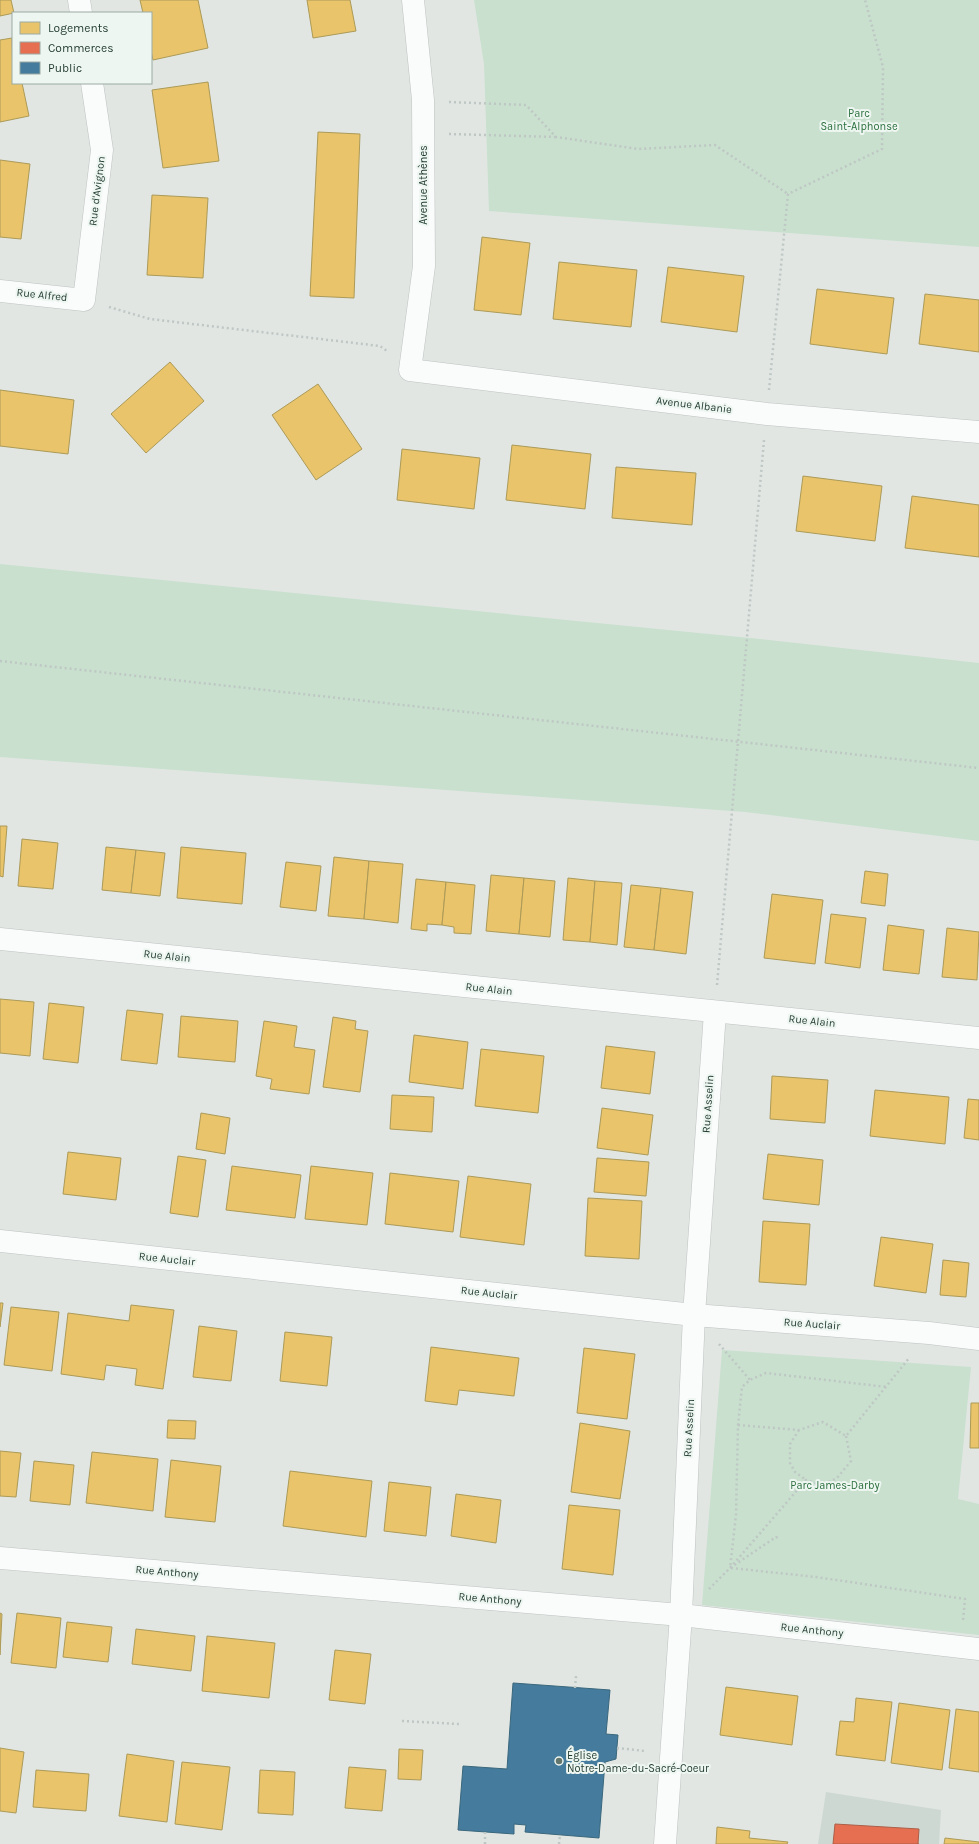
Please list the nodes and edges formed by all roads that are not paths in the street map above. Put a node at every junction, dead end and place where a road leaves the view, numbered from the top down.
1 (79, 0) edge
2 (413, 0) edge
3 (81, 12) edge
4 (92, 84) edge
5 (0, 291) edge
6 (84, 300) joint
7 (410, 370) joint
8 (979, 432) edge
9 (0, 939) edge
10 (715, 1012) junction
11 (979, 1038) edge
12 (0, 1241) edge
13 (694, 1315) junction
14 (979, 1339) edge
15 (0, 1558) edge
16 (681, 1615) junction
17 (970, 1648) edge
18 (665, 1844) edge

1 - 3 street
2 - 7 street, Avenue Athènes
4 - 6 street, Rue d'Avignon
5 - 6 street, Rue Alfred
7 - 8 street, Avenue Albanie
9 - 10 street, Rue Alain
10 - 11 street, Rue Alain
10 - 13 street, Rue Asselin
12 - 13 street, Rue Auclair
13 - 14 street, Rue Auclair
13 - 16 street, Rue Asselin
15 - 16 street, Rue Anthony
16 - 17 street, Rue Anthony
16 - 18 street, Rue Asselin

